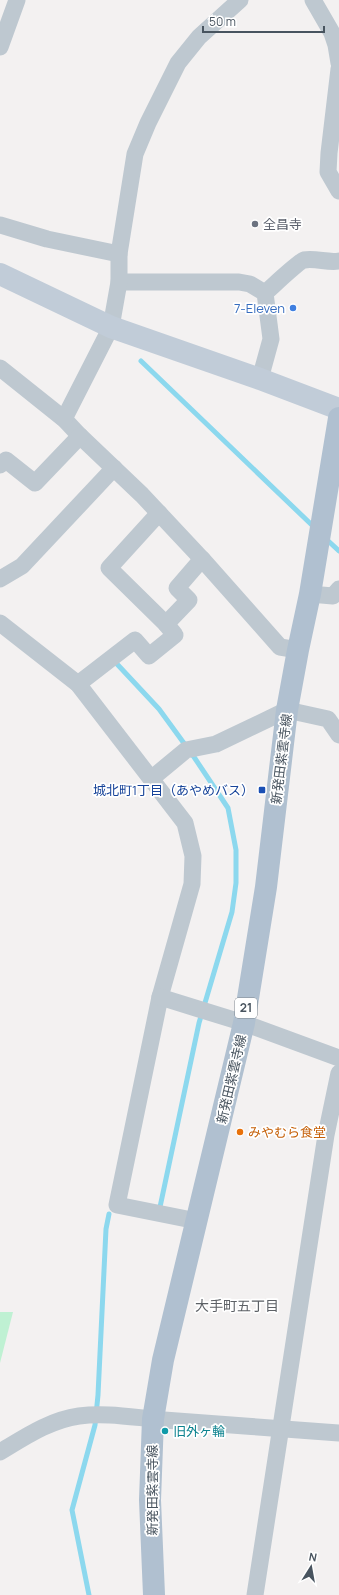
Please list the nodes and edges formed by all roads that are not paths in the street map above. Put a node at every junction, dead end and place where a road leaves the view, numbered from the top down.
1 (16, 0) edge
2 (240, 0) edge
3 (313, 0) edge
4 (0, 46) edge
5 (339, 63) edge
6 (339, 69) edge
7 (339, 191) edge
8 (0, 225) edge
9 (119, 254) junction
10 (339, 261) edge
11 (0, 274) edge
12 (119, 282) junction
13 (266, 293) junction
14 (111, 327) junction
15 (0, 368) edge
16 (260, 379) junction
17 (339, 409) edge
18 (339, 418) edge
19 (64, 419) junction
20 (80, 436) junction
21 (0, 465) edge
22 (114, 468) junction
23 (159, 513) junction
24 (202, 559) junction
25 (0, 579) edge
26 (339, 590) edge
27 (310, 594) junction
28 (0, 623) edge
29 (166, 624) junction
30 (298, 650) junction
31 (78, 684) junction
32 (287, 710) junction
33 (339, 735) edge
34 (151, 779) junction
35 (160, 997) junction
36 (244, 1024) junction
37 (339, 1058) edge
38 (339, 1073) edge
39 (197, 1221) junction
40 (153, 1420) junction
41 (281, 1429) junction
42 (339, 1433) edge
43 (0, 1452) edge
44 (154, 1595) edge
45 (255, 1595) edge

1 - 4 street
2 - 9 street
3 - 5 street
6 - 7 street
8 - 9 street
9 - 12 street
10 - 13 street
11 - 14 street
12 - 13 street
12 - 14 street
13 - 16 street
14 - 16 street
14 - 19 street
15 - 19 street
16 - 17 street
18 - 27 main road, 新発田紫雲寺線 / 21
19 - 20 street
20 - 21 street
20 - 22 street
22 - 23 street
22 - 25 street
23 - 24 street
23 - 29 street
24 - 29 street
24 - 30 street
26 - 27 street
27 - 30 main road, 新発田紫雲寺線 / 21
28 - 31 street
29 - 31 street
30 - 32 main road, 新発田紫雲寺線 / 21
31 - 34 street
32 - 33 street
32 - 34 street
32 - 36 main road, 新発田紫雲寺線 / 21
34 - 35 street
35 - 36 street
35 - 39 street
36 - 37 street
36 - 39 main road, 新発田紫雲寺線 / 21
38 - 41 street
39 - 40 main road, 新発田紫雲寺線 / 21
40 - 41 street
40 - 43 street
40 - 44 main road, 新発田紫雲寺線 / 21
41 - 42 street
41 - 45 street

